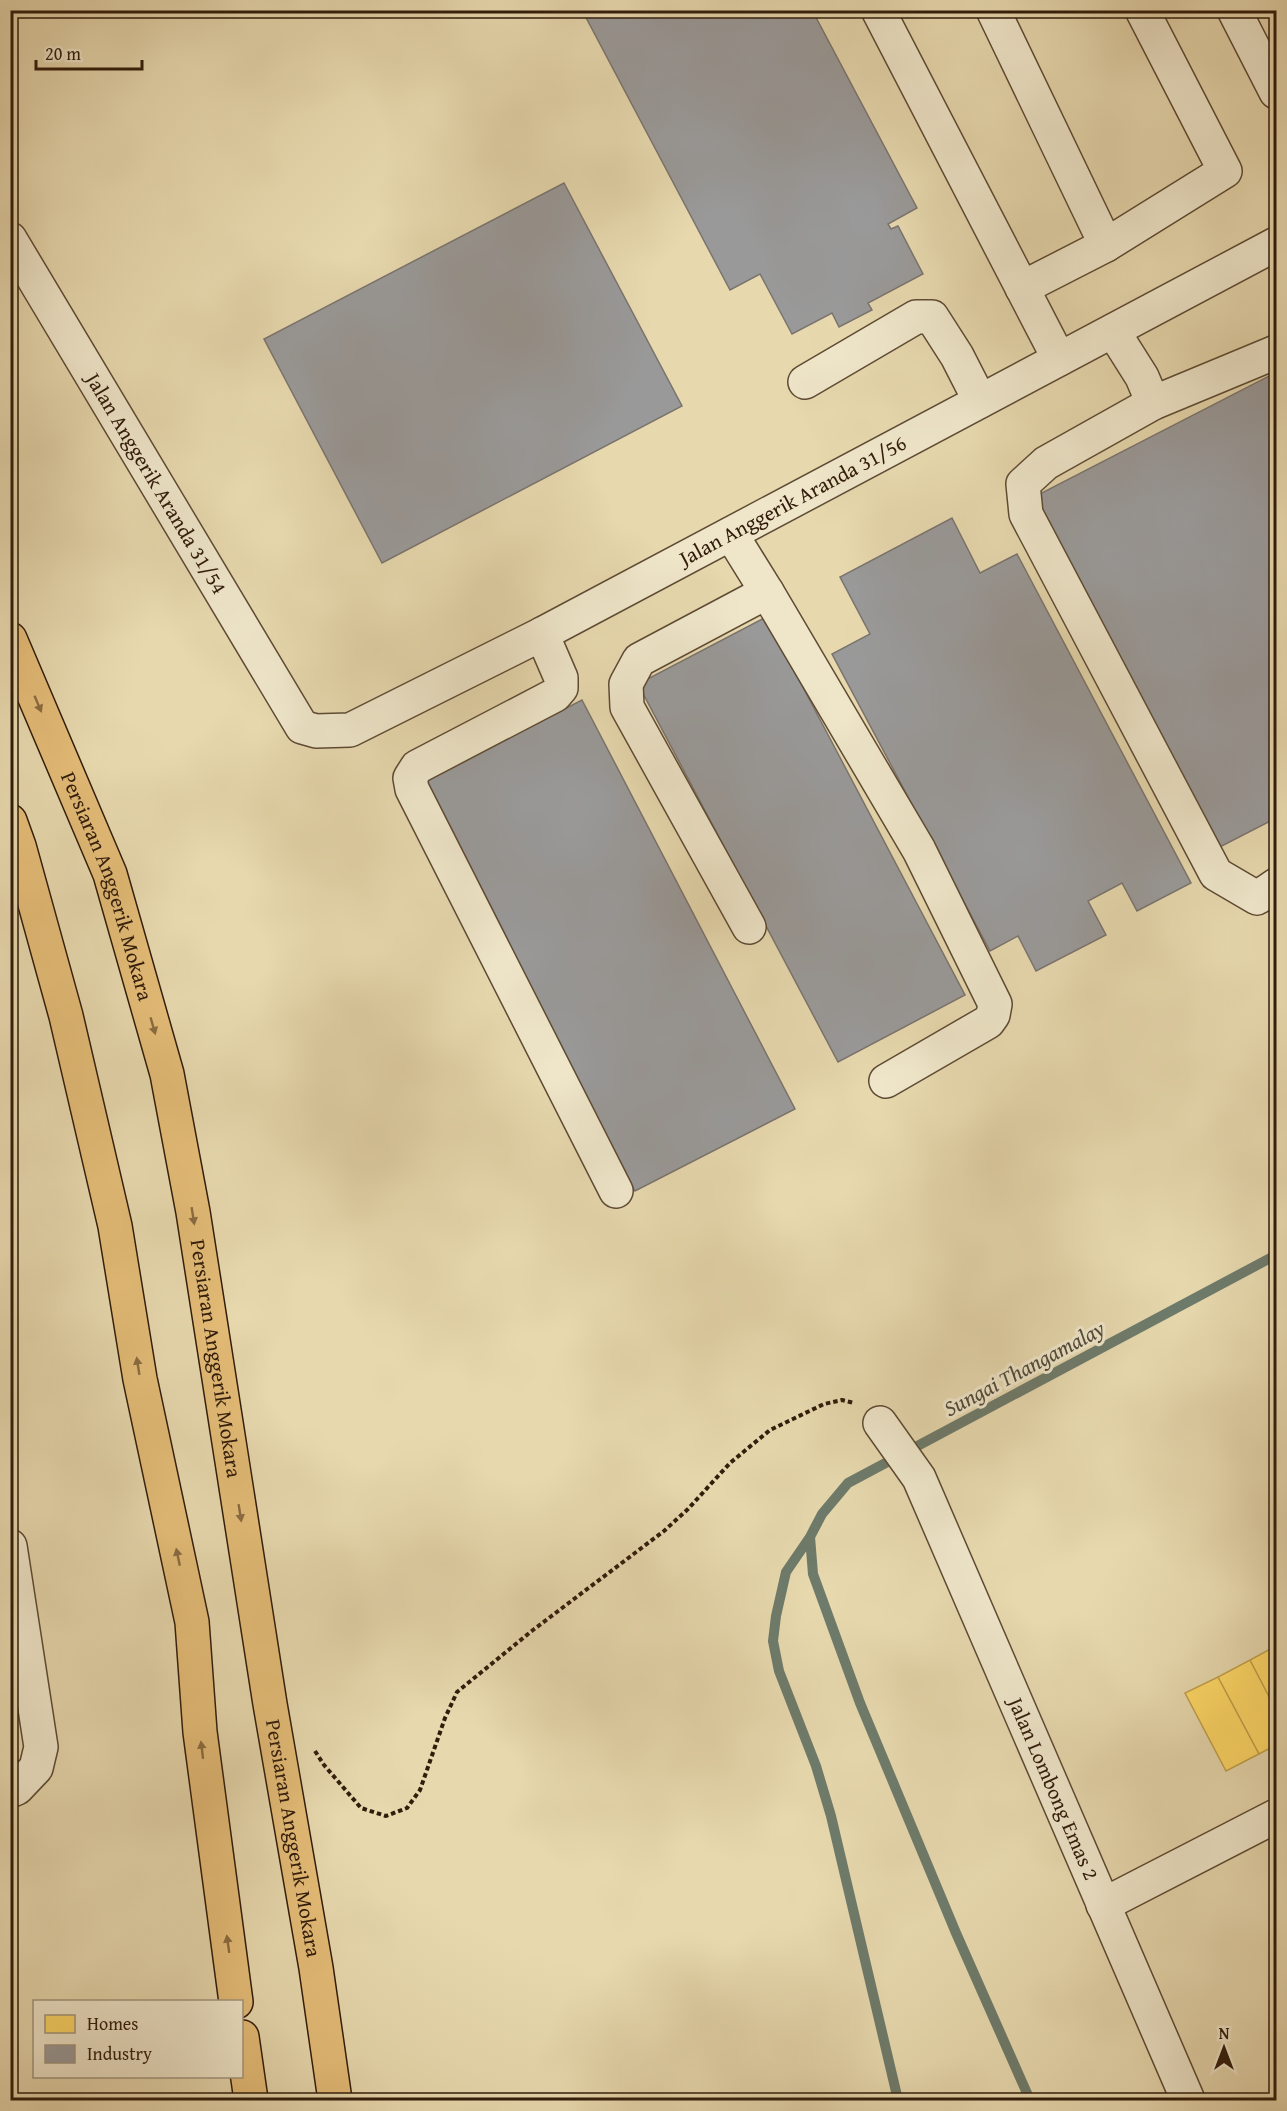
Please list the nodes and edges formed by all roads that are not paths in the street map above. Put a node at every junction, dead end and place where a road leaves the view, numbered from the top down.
1 (878, 10) edge
2 (993, 10) edge
3 (1142, 10) edge
4 (1234, 10) edge
5 (1276, 92) edge
6 (10, 239) edge
7 (1276, 244) edge
8 (1106, 245) junction
9 (1022, 288) junction
10 (1113, 331) junction
11 (1276, 352) edge
12 (1059, 359) junction
13 (805, 382) dead end
14 (980, 401) junction
15 (1154, 403) junction
16 (731, 534) junction
17 (768, 592) junction
18 (542, 634) junction
19 (10, 639) edge
20 (302, 727) joint
21 (10, 821) edge
22 (1276, 885) edge
23 (749, 927) dead end
24 (886, 1081) dead end
25 (616, 1191) dead end
26 (880, 1423) road end
27 (10, 1546) edge
28 (10, 1791) edge
29 (1276, 1816) edge
30 (1103, 1905) junction
31 (236, 2000) edge
32 (243, 2045) edge
33 (250, 2100) edge
34 (335, 2100) edge
35 (1188, 2100) edge

1 - 9 street
2 - 8 street
3 - 8 street
4 - 5 street
6 - 20 street, Jalan Anggerik Aranda 31/54
7 - 10 street, Jalan Anggerik Aranda 31/56
8 - 9 street
9 - 12 street
10 - 12 street, Jalan Anggerik Aranda 31/56
10 - 15 street
11 - 15 street
12 - 14 street, Jalan Anggerik Aranda 31/56
13 - 14 street
14 - 16 street, Jalan Anggerik Aranda 31/56
15 - 22 street
16 - 17 street
16 - 18 street, Jalan Anggerik Aranda 31/56
17 - 23 street
17 - 24 street
18 - 20 street, Jalan Anggerik Aranda 31/56
18 - 25 street
19 -> 34 main road, Persiaran Anggerik Mokara
31 -> 21 main road
26 - 30 street, Jalan Lombong Emas 2
27 - 28 street
29 - 30 street
30 - 35 street, Jalan Lombong Emas 2
32 - 33 main road

